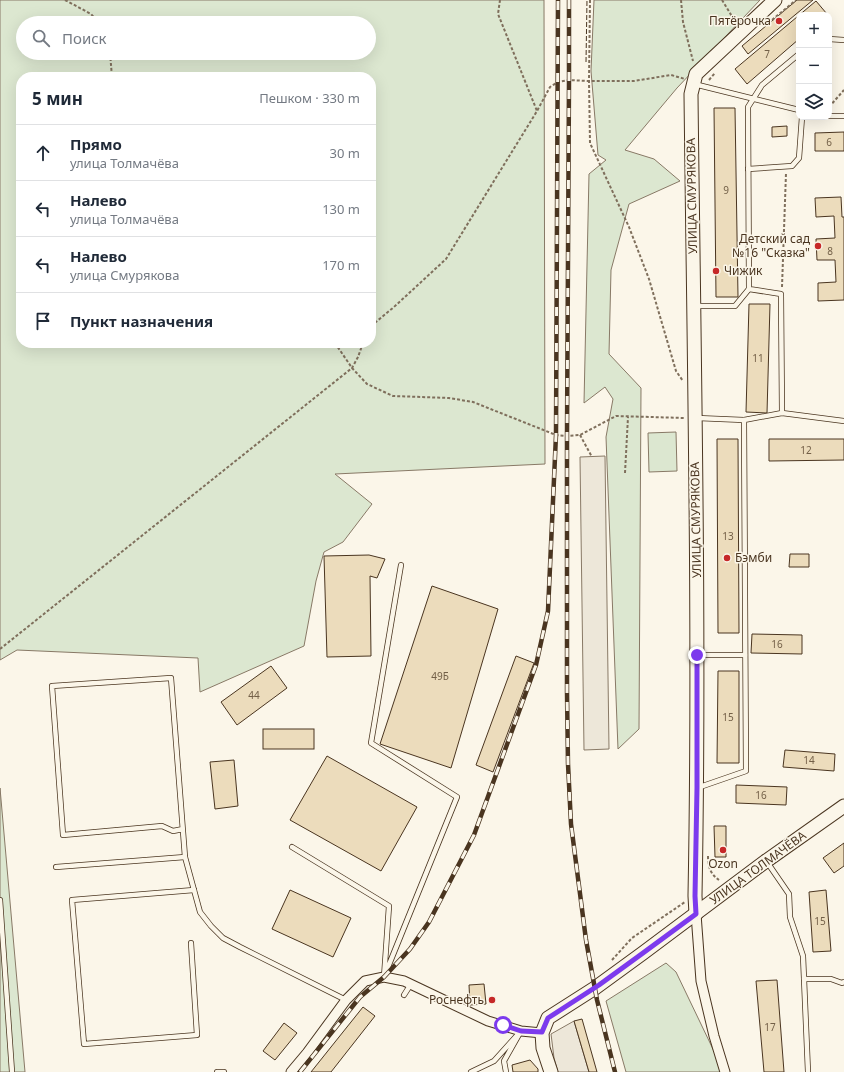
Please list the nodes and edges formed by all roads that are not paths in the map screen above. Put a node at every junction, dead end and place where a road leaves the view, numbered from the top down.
1 (776, 0) edge
2 (832, 39) edge
3 (844, 40) edge
4 (796, 57) edge
5 (694, 80) junction
6 (753, 98) junction
7 (796, 109) edge
8 (832, 116) edge
9 (844, 116) edge
10 (802, 120) edge
11 (748, 169) junction
12 (749, 289) junction
13 (693, 306) junction
14 (782, 413) junction
15 (695, 418) junction
16 (744, 420) junction
17 (844, 421) edge
18 (401, 565) dead end
19 (697, 655) junction
20 (745, 655) junction
21 (697, 788) junction
22 (844, 806) edge
23 (183, 829) junction
24 (292, 847) dead end
25 (185, 857) junction
26 (766, 861) junction
27 (56, 867) dead end
28 (194, 890) junction
29 (0, 900) edge
30 (696, 914) junction
31 (191, 942) dead end
32 (384, 977) junction
33 (804, 979) junction
34 (844, 982) edge
35 (411, 984) junction
36 (404, 996) dead end
37 (346, 1000) junction
38 (521, 1031) junction
39 (542, 1032) junction
40 (12, 1072) edge
41 (217, 1072) edge
42 (224, 1072) edge
43 (291, 1072) edge
44 (471, 1072) edge
45 (506, 1072) edge
46 (551, 1072) edge
47 (725, 1072) edge
48 (808, 1072) edge

1 - 5 street
2 - 3 lane
4 - 6 lane
5 - 6 lane
5 - 13 street, УЛИЦА СМУРЯКОВА
6 - 7 lane
6 - 11 lane
8 - 9 lane
10 - 11 lane
11 - 12 lane
12 - 13 lane
12 - 14 lane
13 - 15 street, УЛИЦА СМУРЯКОВА
14 - 16 lane
14 - 17 lane
15 - 16 lane
15 - 19 street, УЛИЦА СМУРЯКОВА
16 - 20 lane
18 - 32 lane
19 - 20 lane
19 - 21 street, УЛИЦА СМУРЯКОВА
20 - 21 lane
21 - 30 street, УЛИЦА СМУРЯКОВА
22 - 26 street, УЛИЦА ТОЛМАЧЁВА
23 - 23 lane
23 - 25 lane
24 - 32 lane
25 - 27 lane
25 - 28 lane
26 - 30 street, УЛИЦА ТОЛМАЧЁВА
26 - 33 lane
28 - 31 lane
28 - 37 lane
29 - 40 lane
30 - 39 street, УЛИЦА ТОЛМАЧЁВА
30 - 47 street, УЛИЦА СМУРЯКОВА
32 - 35 street
32 - 37 street
33 - 34 lane
33 - 48 lane
35 - 36 lane
35 - 38 street
37 - 43 street
38 - 39 street
38 - 44 lane
38 - 45 lane
39 - 46 street
41 - 42 lane

